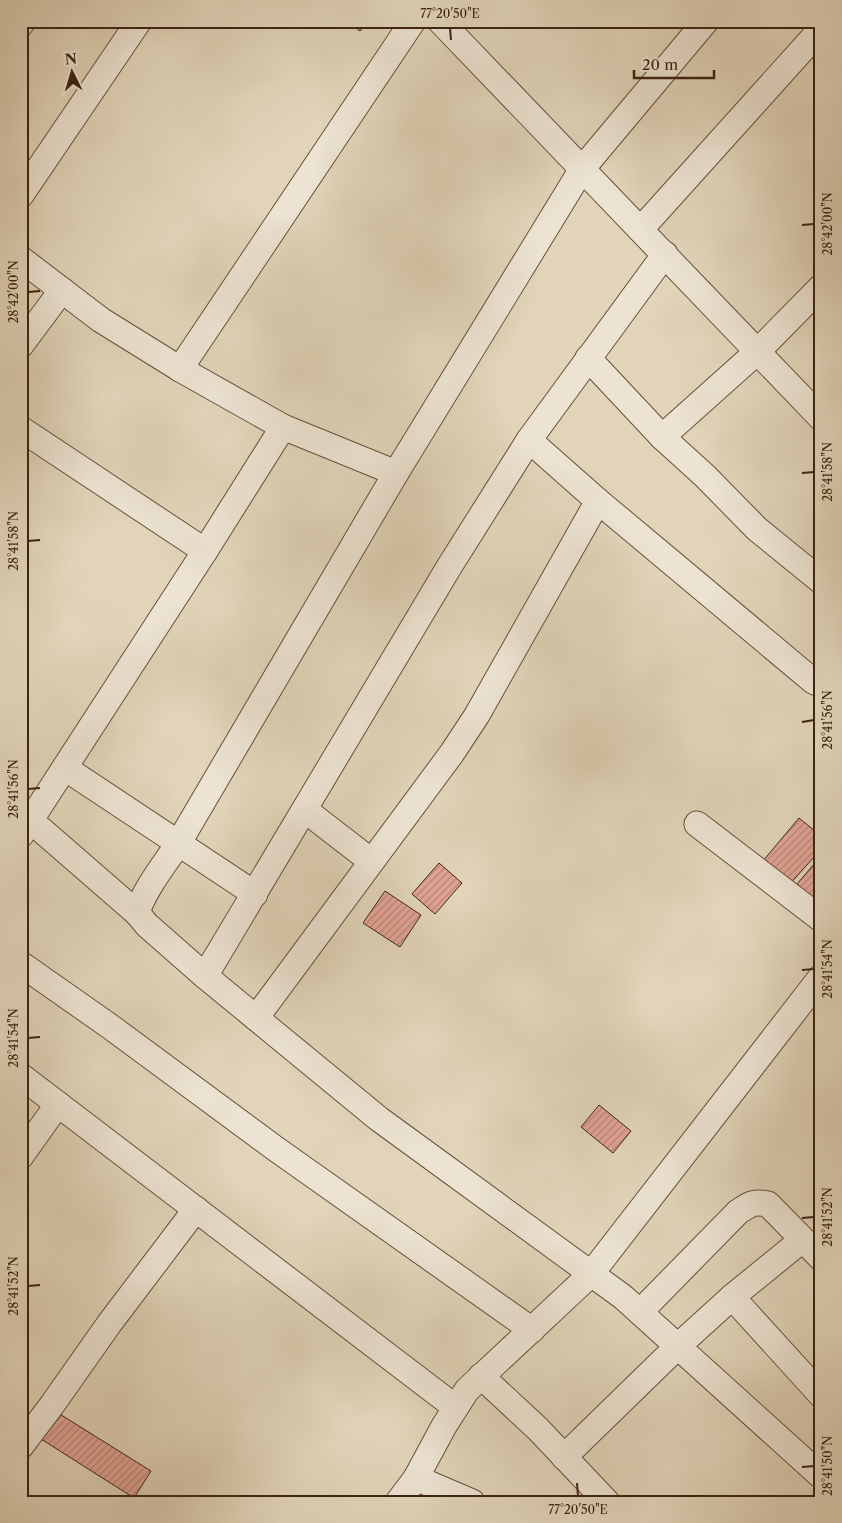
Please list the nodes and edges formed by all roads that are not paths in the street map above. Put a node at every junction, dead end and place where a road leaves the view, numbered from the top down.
1 (139, 21) edge
2 (414, 21) edge
3 (706, 21) edge
4 (444, 23) edge
5 (821, 28) edge
6 (582, 169) junction
7 (21, 196) edge
8 (641, 229) junction
9 (665, 254) junction
10 (21, 259) edge
11 (821, 287) edge
12 (62, 290) junction
13 (21, 345) edge
14 (757, 352) junction
15 (588, 358) junction
16 (180, 369) junction
17 (821, 418) edge
18 (283, 427) junction
19 (21, 429) edge
20 (662, 437) junction
21 (529, 440) junction
22 (396, 473) junction
23 (598, 500) junction
24 (205, 551) junction
25 (821, 581) edge
26 (821, 682) edge
27 (64, 768) junction
28 (305, 810) junction
29 (697, 824) dead end
30 (26, 827) edge
31 (178, 844) junction
32 (372, 861) junction
33 (254, 894) junction
34 (137, 913) junction
35 (821, 919) edge
36 (21, 964) edge
37 (205, 976) junction
38 (821, 977) edge
39 (256, 1018) junction
40 (21, 1076) edge
41 (58, 1104) junction
42 (21, 1156) edge
43 (196, 1209) junction
44 (802, 1240) junction
45 (821, 1258) edge
46 (591, 1274) junction
47 (732, 1297) junction
48 (640, 1312) junction
49 (532, 1330) junction
50 (677, 1347) junction
51 (481, 1376) junction
52 (821, 1395) edge
53 (456, 1407) junction
54 (21, 1446) edge
55 (564, 1457) junction
56 (821, 1476) edge
57 (416, 1478) junction
58 (398, 1502) edge
59 (472, 1502) edge
60 (607, 1502) edge

1 - 7 street
2 - 16 street
3 - 6 street
4 - 6 street
5 - 8 street
6 - 8 street
6 - 22 street
8 - 9 street
9 - 14 street
9 - 15 street
10 - 12 street
11 - 14 street
12 - 13 street
12 - 16 street
14 - 17 street
14 - 20 street
15 - 20 street
15 - 21 street
16 - 18 street
18 - 22 street
18 - 24 street
19 - 24 street
20 - 25 street
21 - 23 street
21 - 28 street
22 - 31 street
23 - 26 street
23 - 32 street
24 - 27 street
27 - 30 street
27 - 31 street
28 - 32 street
28 - 33 street
29 - 35 street
30 - 34 street
31 - 33 street
31 - 34 street
32 - 39 street
33 - 37 street
34 - 37 street
36 - 49 street
37 - 39 street
38 - 46 street
39 - 46 street
40 - 41 street
41 - 42 street
41 - 43 street
43 - 53 street
43 - 54 street
44 - 45 street
44 - 47 street
44 - 48 street
46 - 48 street
46 - 49 street
47 - 50 street
47 - 52 street
48 - 50 street
49 - 51 street
50 - 55 street
50 - 56 street
51 - 53 street
51 - 55 street
53 - 57 street
55 - 60 street
57 - 58 street
57 - 59 street

